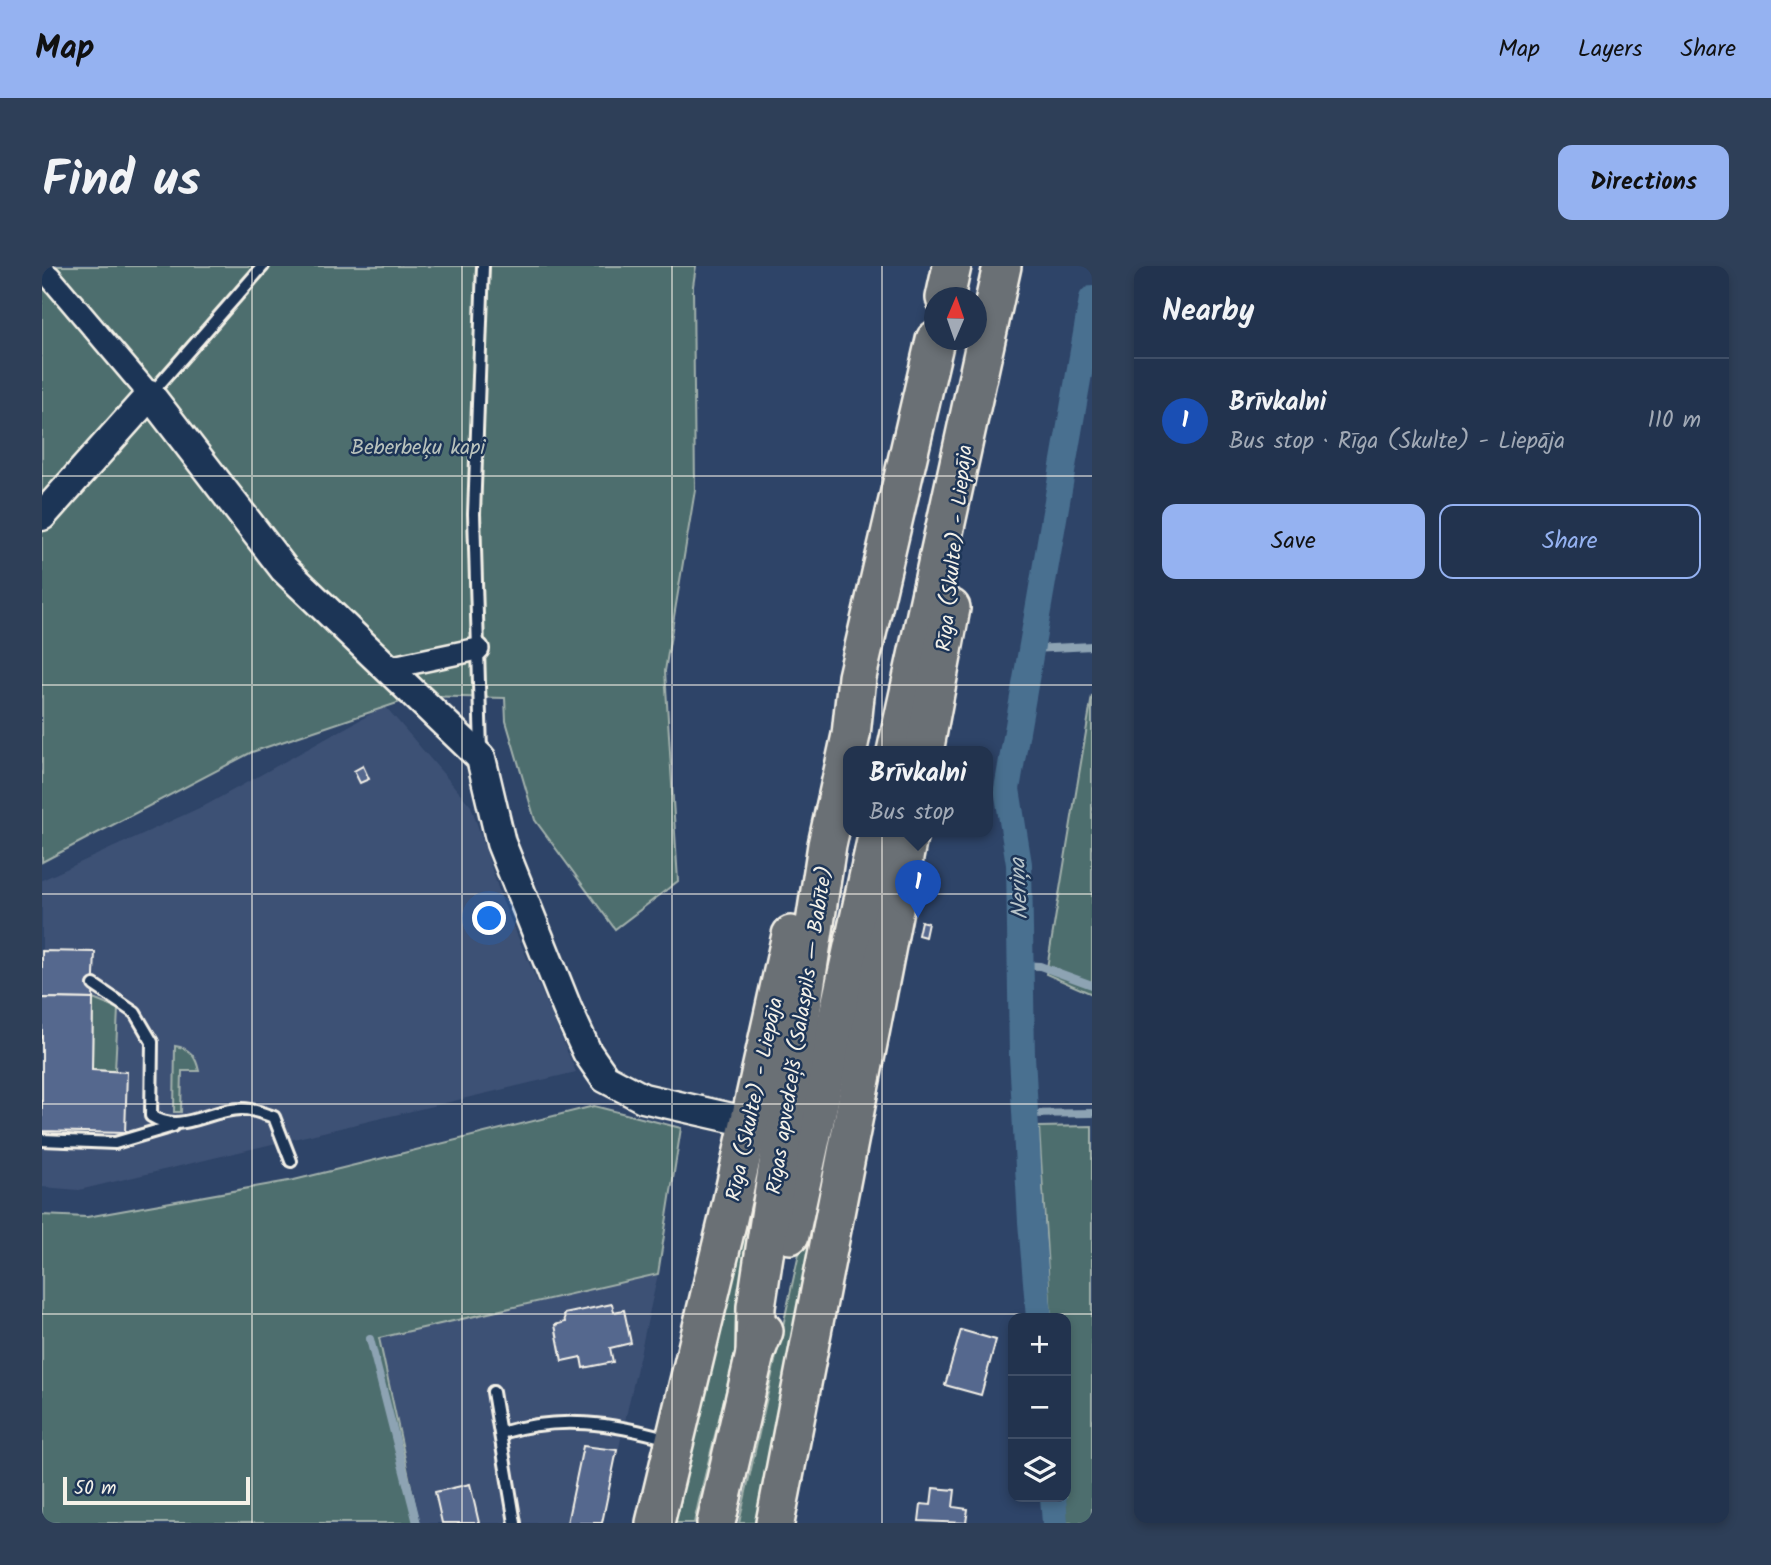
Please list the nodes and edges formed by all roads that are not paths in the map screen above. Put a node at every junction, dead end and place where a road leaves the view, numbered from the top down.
1 (263, 266) edge
2 (483, 266) edge
3 (952, 266) edge
4 (1002, 266) edge
5 (42, 271) edge
6 (947, 287) edge
7 (933, 350) edge
8 (150, 395) junction
9 (967, 426) junction
10 (42, 516) edge
11 (478, 649) junction
12 (388, 668) junction
13 (857, 677) junction
14 (849, 746) edge
15 (897, 746) edge
16 (926, 746) edge
17 (481, 758) junction
18 (843, 772) edge
19 (877, 837) edge
20 (908, 837) edge
21 (94, 985) dead end
22 (749, 1122) junction
23 (180, 1124) junction
24 (42, 1140) edge
25 (291, 1161) dead end
26 (755, 1354) junction
27 (493, 1392) dead end
28 (501, 1433) junction
29 (675, 1441) junction
30 (515, 1523) edge
31 (655, 1523) edge
32 (716, 1523) edge
33 (775, 1523) edge

1 - 8 lane
2 - 11 lane
3 - 6 highway
4 - 9 highway
5 - 8 street
7 - 13 highway, Rīgas apvedceļš (Salaspils — Babīte)
8 - 10 street
8 - 12 street
9 - 15 highway
9 - 16 highway, Rīga (Skulte) - Liepāja
11 - 12 street
11 - 17 lane
12 - 17 street
13 - 14 highway, Rīgas apvedceļš (Salaspils — Babīte)
13 - 22 highway, Rīga (Skulte) - Liepāja
17 - 22 street
18 - 26 highway, Rīgas apvedceļš (Salaspils — Babīte)
19 - 26 highway, Rīgas apvedceļš (Salaspils — Babīte)
20 - 33 highway
21 - 23 lane
22 - 29 highway, Rīga (Skulte) - Liepāja
23 - 24 lane
23 - 25 lane
26 - 32 highway, Rīgas apvedceļš (Salaspils — Babīte)
27 - 28 lane
28 - 29 lane
28 - 30 lane
29 - 31 highway, Rīga (Skulte) - Liepāja

